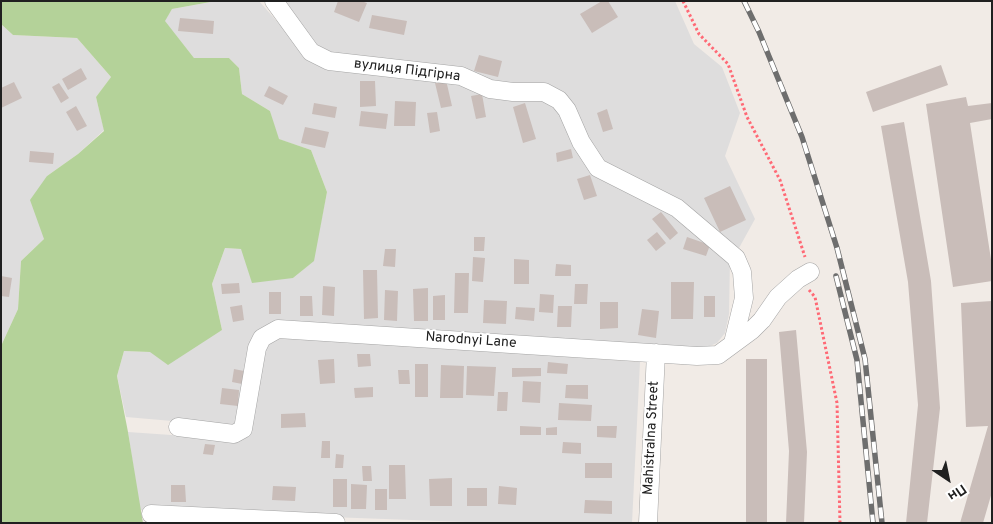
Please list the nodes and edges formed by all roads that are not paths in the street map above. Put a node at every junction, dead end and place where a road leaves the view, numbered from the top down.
1 (274, 1) edge
2 (804, 276) road end
3 (732, 343) junction
4 (656, 353) junction
5 (178, 427) dead end
6 (151, 514) dead end
7 (336, 523) edge
8 (648, 523) edge

1 - 3 street, вулиця Підгірна
2 - 3 street, Narodnyi Lane
3 - 4 street, Narodnyi Lane
4 - 5 street, Narodnyi Lane
4 - 8 street, Mahistralna Street
6 - 7 street

